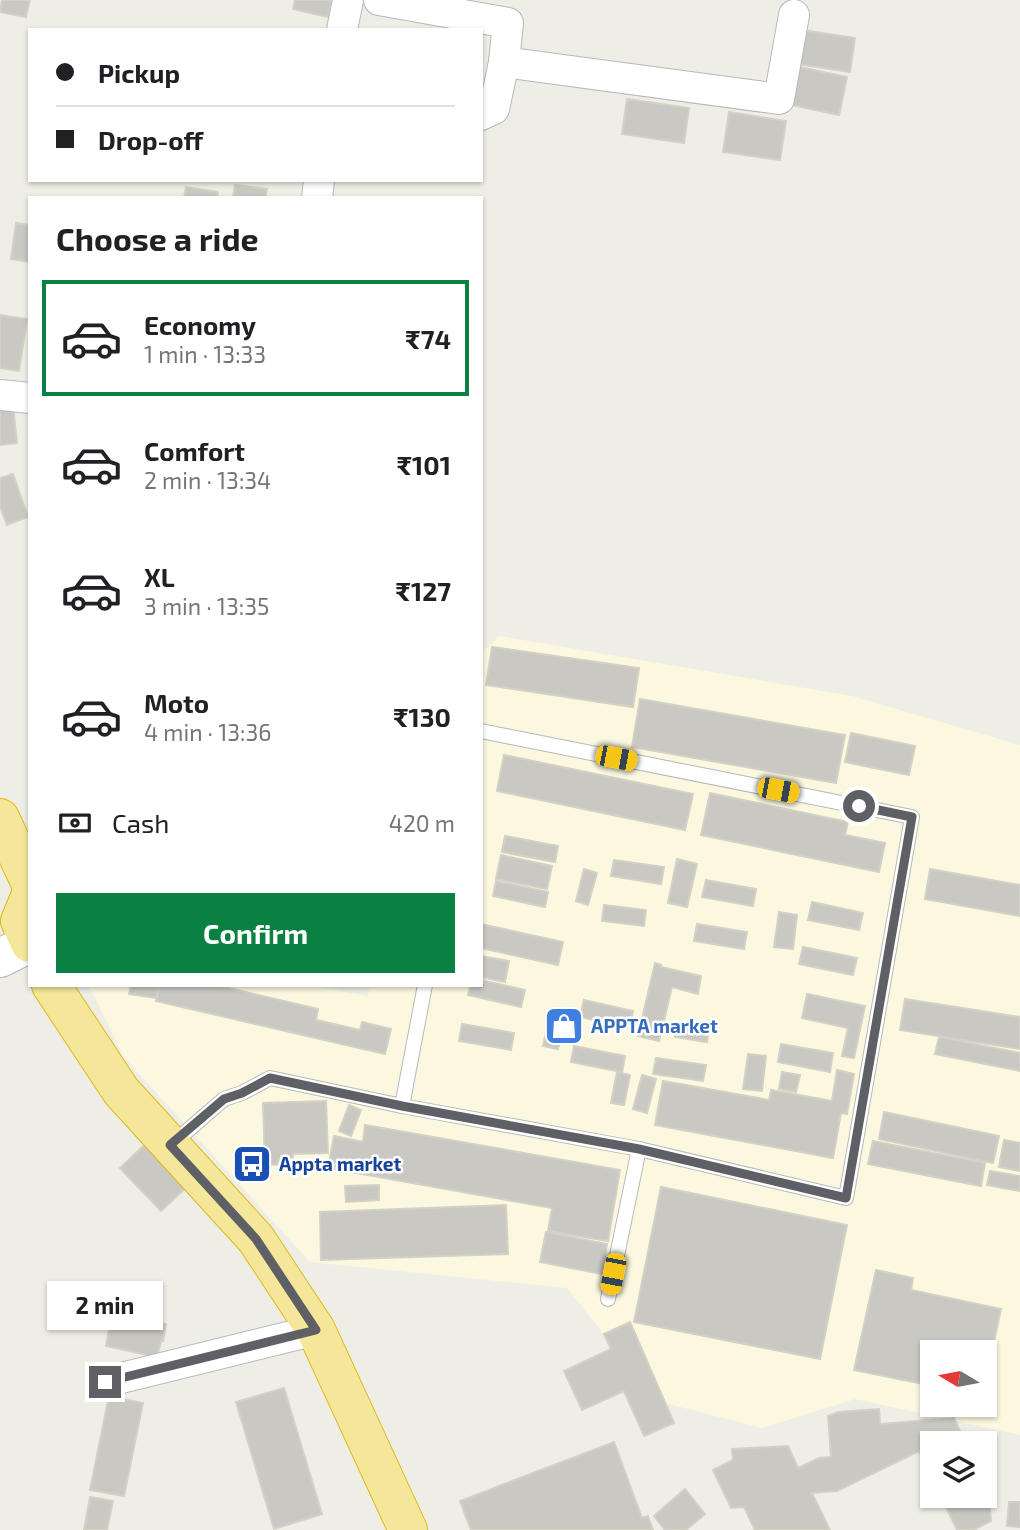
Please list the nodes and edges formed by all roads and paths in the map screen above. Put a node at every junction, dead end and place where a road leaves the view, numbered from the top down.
1 (348, 0) edge
2 (379, 0) edge
3 (794, 15) dead end
4 (342, 28) edge
5 (504, 62) junction
6 (483, 114) edge
7 (0, 395) edge
8 (28, 398) edge
9 (483, 731) edge
10 (0, 818) edge
11 (28, 878) edge
12 (22, 924) edge
13 (0, 958) edge
14 (52, 987) edge
15 (425, 987) edge
16 (402, 1106) junction
17 (170, 1145) junction
18 (639, 1149) junction
19 (608, 1299) dead end
20 (316, 1330) junction
21 (105, 1382) dead end
22 (408, 1530) edge

1 - 4 street
2 - 5 street
3 - 5 street
5 - 6 street
7 - 8 street
9 - 18 lane
10 - 11 highway
12 - 13 street
14 - 17 highway
15 - 16 lane
16 - 17 lane
16 - 18 lane
17 - 20 highway
18 - 19 lane
20 - 21 street
20 - 22 highway

